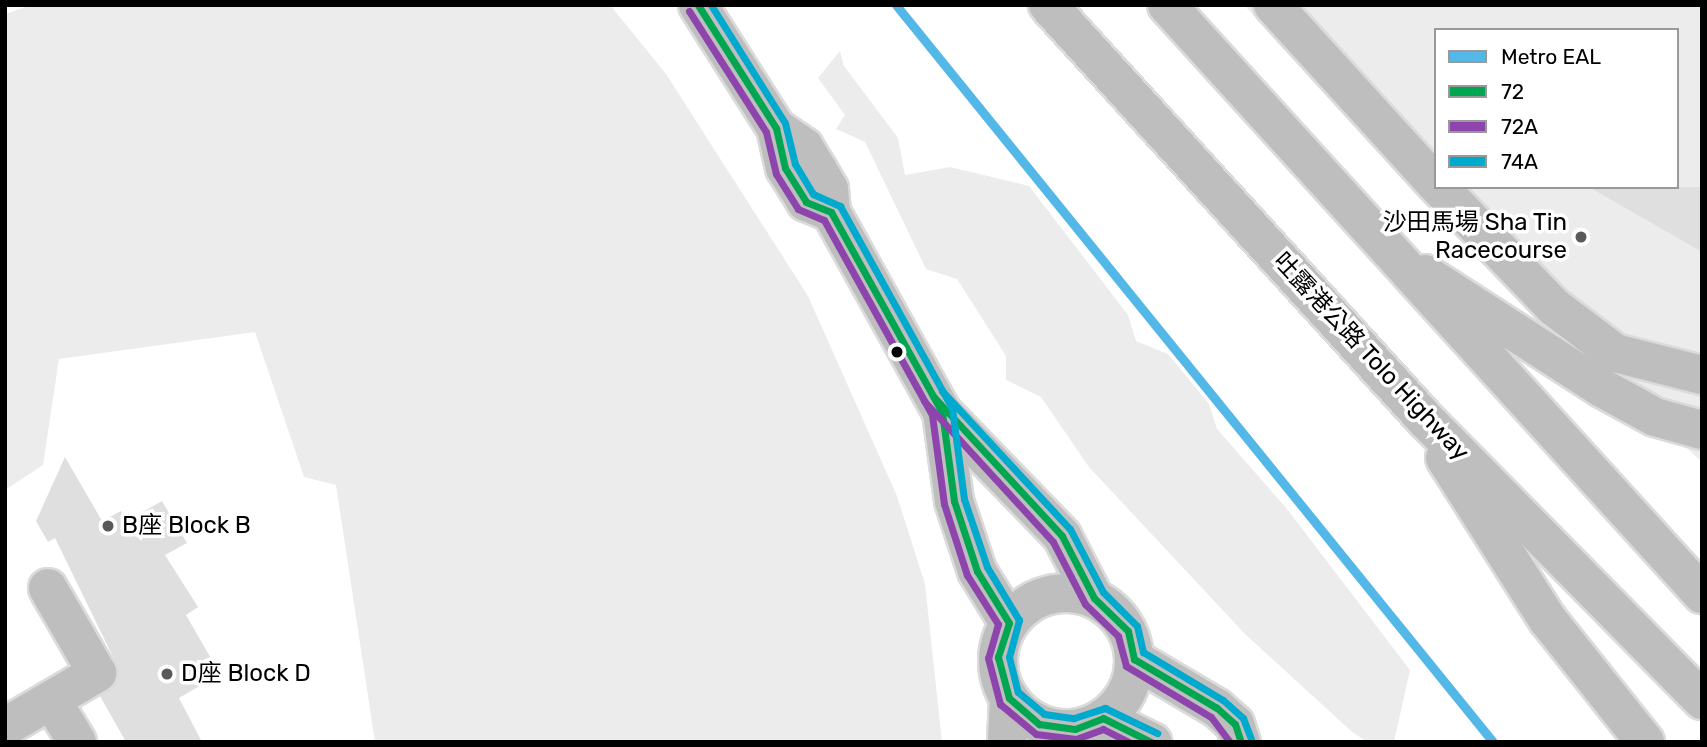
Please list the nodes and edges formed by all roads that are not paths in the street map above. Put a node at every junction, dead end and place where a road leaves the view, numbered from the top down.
1 (698, 5) edge
2 (1048, 5) edge
3 (1167, 5) edge
4 (1273, 5) edge
5 (1434, 183) edge
6 (1440, 189) edge
7 (1408, 263) junction
8 (1702, 376) edge
9 (942, 412) junction
10 (1425, 419) junction
11 (1702, 430) edge
12 (48, 588) dead end
13 (1702, 594) edge
14 (1094, 598) junction
15 (1009, 623) junction
16 (1134, 659) junction
17 (1009, 698) junction
18 (1702, 700) edge
19 (52, 701) junction
20 (5, 727) edge
21 (1084, 730) edge
22 (77, 742) edge
23 (1007, 742) edge
24 (1153, 742) edge
25 (1241, 742) edge
26 (1645, 742) edge

1 - 9 main road
2 - 10 main road, 吐露港公路 Tolo Highway
3 - 7 main road
4 - 5 main road
6 - 8 main road
7 - 11 main road
7 - 13 main road
9 - 14 main road
9 - 15 main road
10 - 18 main road, 吐露港公路 Tolo Highway
10 - 26 main road
12 - 19 main road
14 - 15 main road
14 - 16 main road
15 - 17 main road
16 - 21 main road
16 - 25 main road
17 - 21 main road
17 - 23 main road
19 - 20 main road
19 - 22 main road
21 - 24 main road

